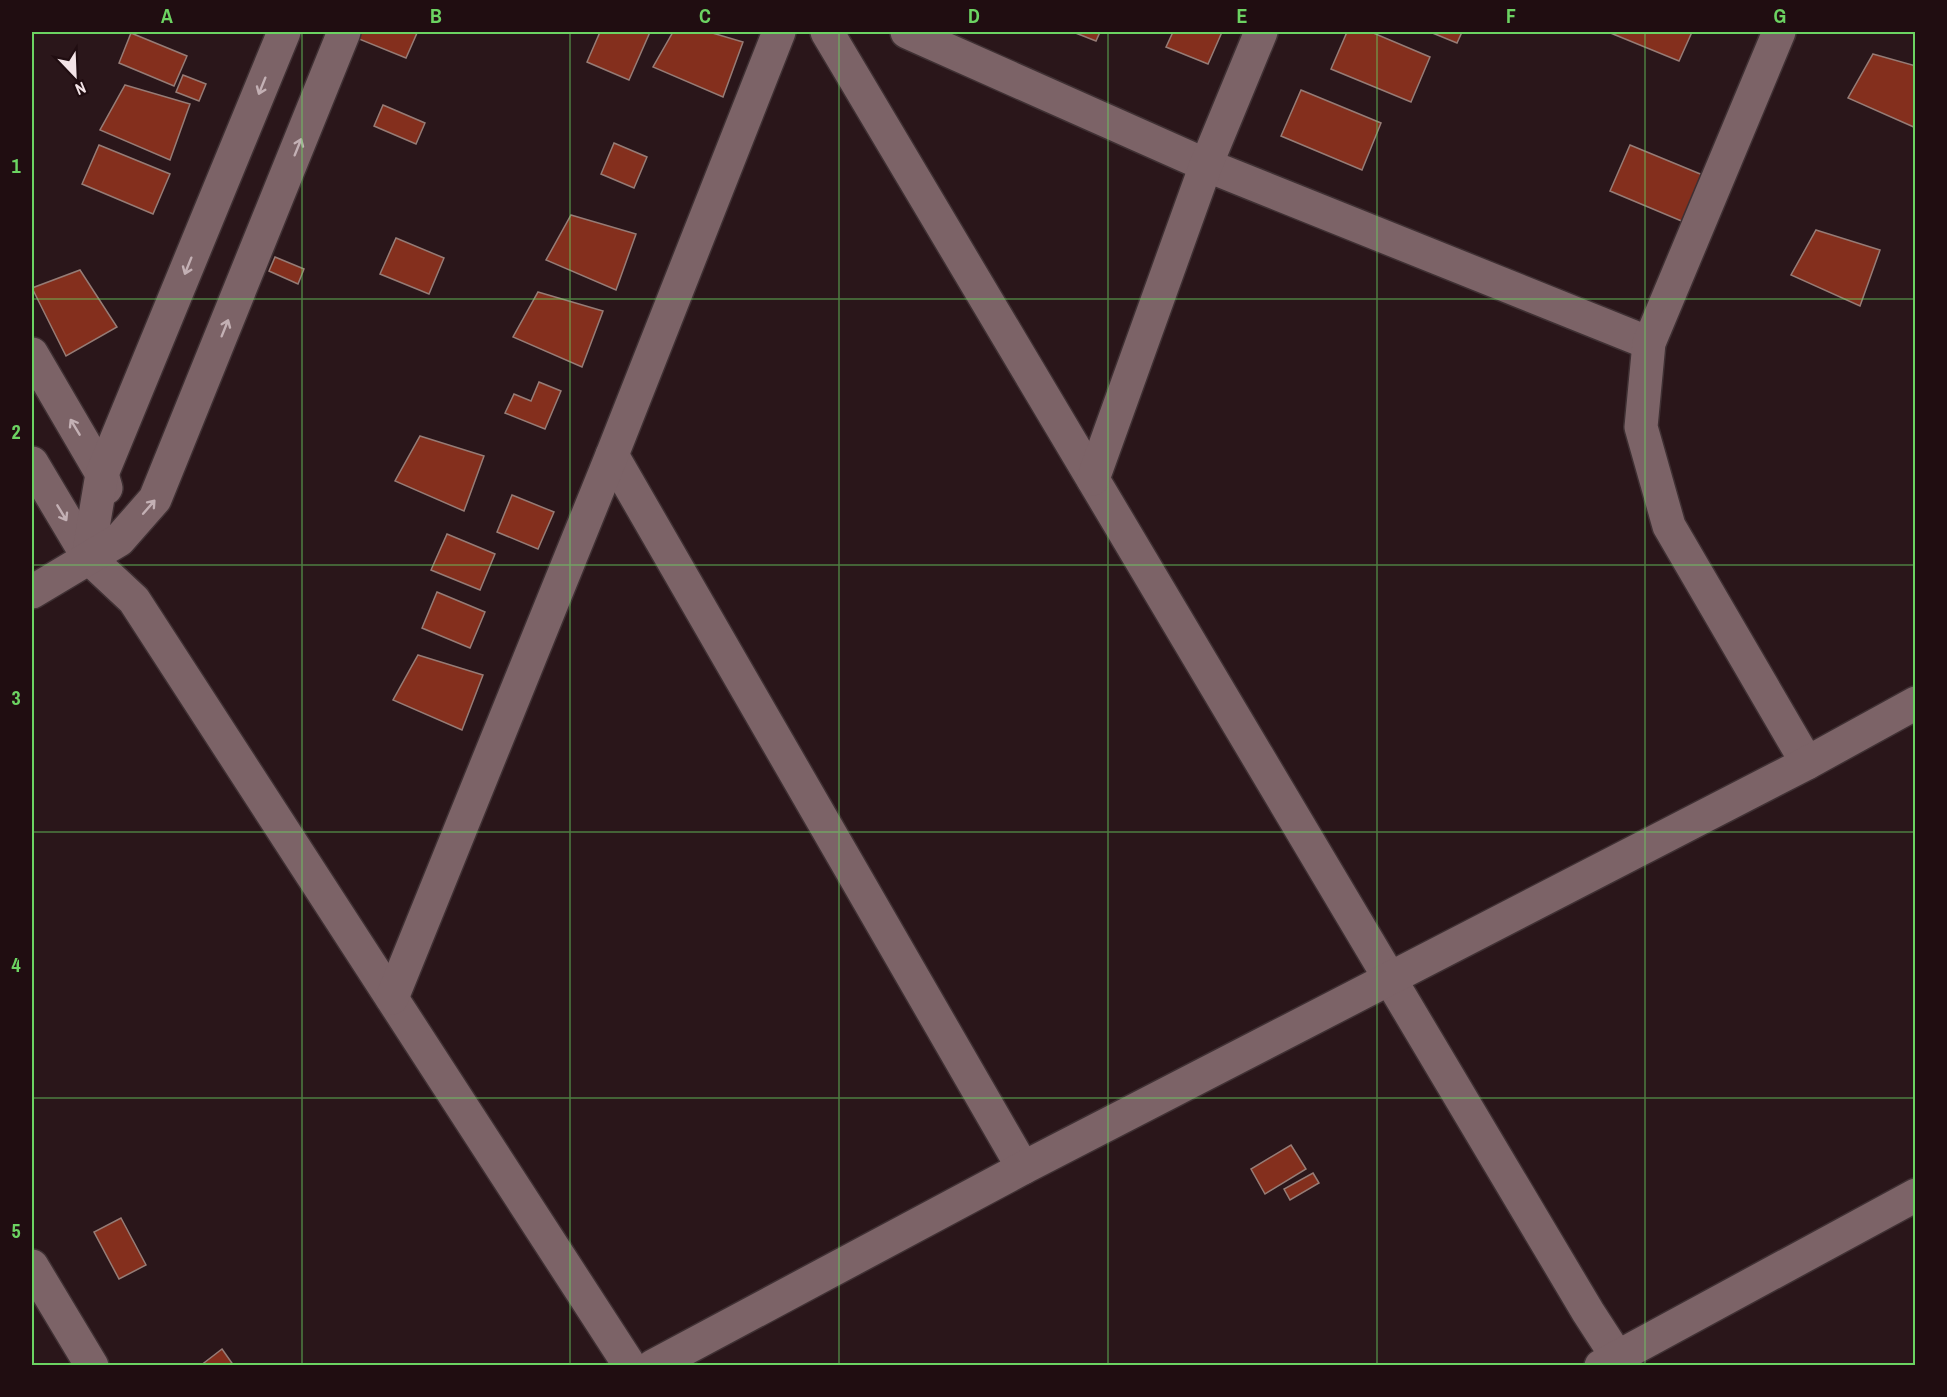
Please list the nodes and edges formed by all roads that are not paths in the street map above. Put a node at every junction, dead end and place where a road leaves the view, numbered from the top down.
1 (284, 32) edge
2 (344, 32) edge
3 (779, 32) edge
4 (827, 32) edge
5 (907, 32) edge
6 (1261, 32) edge
7 (1779, 32) edge
8 (1206, 165) junction
9 (1649, 343) junction
10 (32, 354) edge
11 (612, 455) junction
12 (32, 463) edge
13 (102, 474) junction
14 (1093, 480) junction
15 (119, 540) junction
16 (88, 557) junction
17 (32, 592) edge
18 (134, 600) junction
19 (1916, 703) edge
20 (1807, 763) junction
21 (1390, 978) junction
22 (392, 998) junction
23 (1023, 1168) junction
24 (1916, 1195) edge
25 (32, 1266) edge
26 (1614, 1362) edge
27 (92, 1365) edge
28 (630, 1365) edge
29 (653, 1365) edge

1 -> 13 street
15 -> 2 street
3 - 11 street
4 - 14 street
5 - 8 street
6 - 8 street
7 - 9 street
8 - 9 street
8 - 14 street
9 - 20 street
13 -> 10 street
11 - 22 street
11 - 23 street
12 -> 16 street
13 - 15 street
13 - 16 street
14 - 21 street
15 - 16 street
15 - 18 street
16 - 17 street
16 - 18 street
18 - 22 street
19 - 20 street
20 - 21 street
21 - 23 street
21 - 26 street
22 - 28 street
23 - 29 street
24 - 26 street
25 - 27 street

